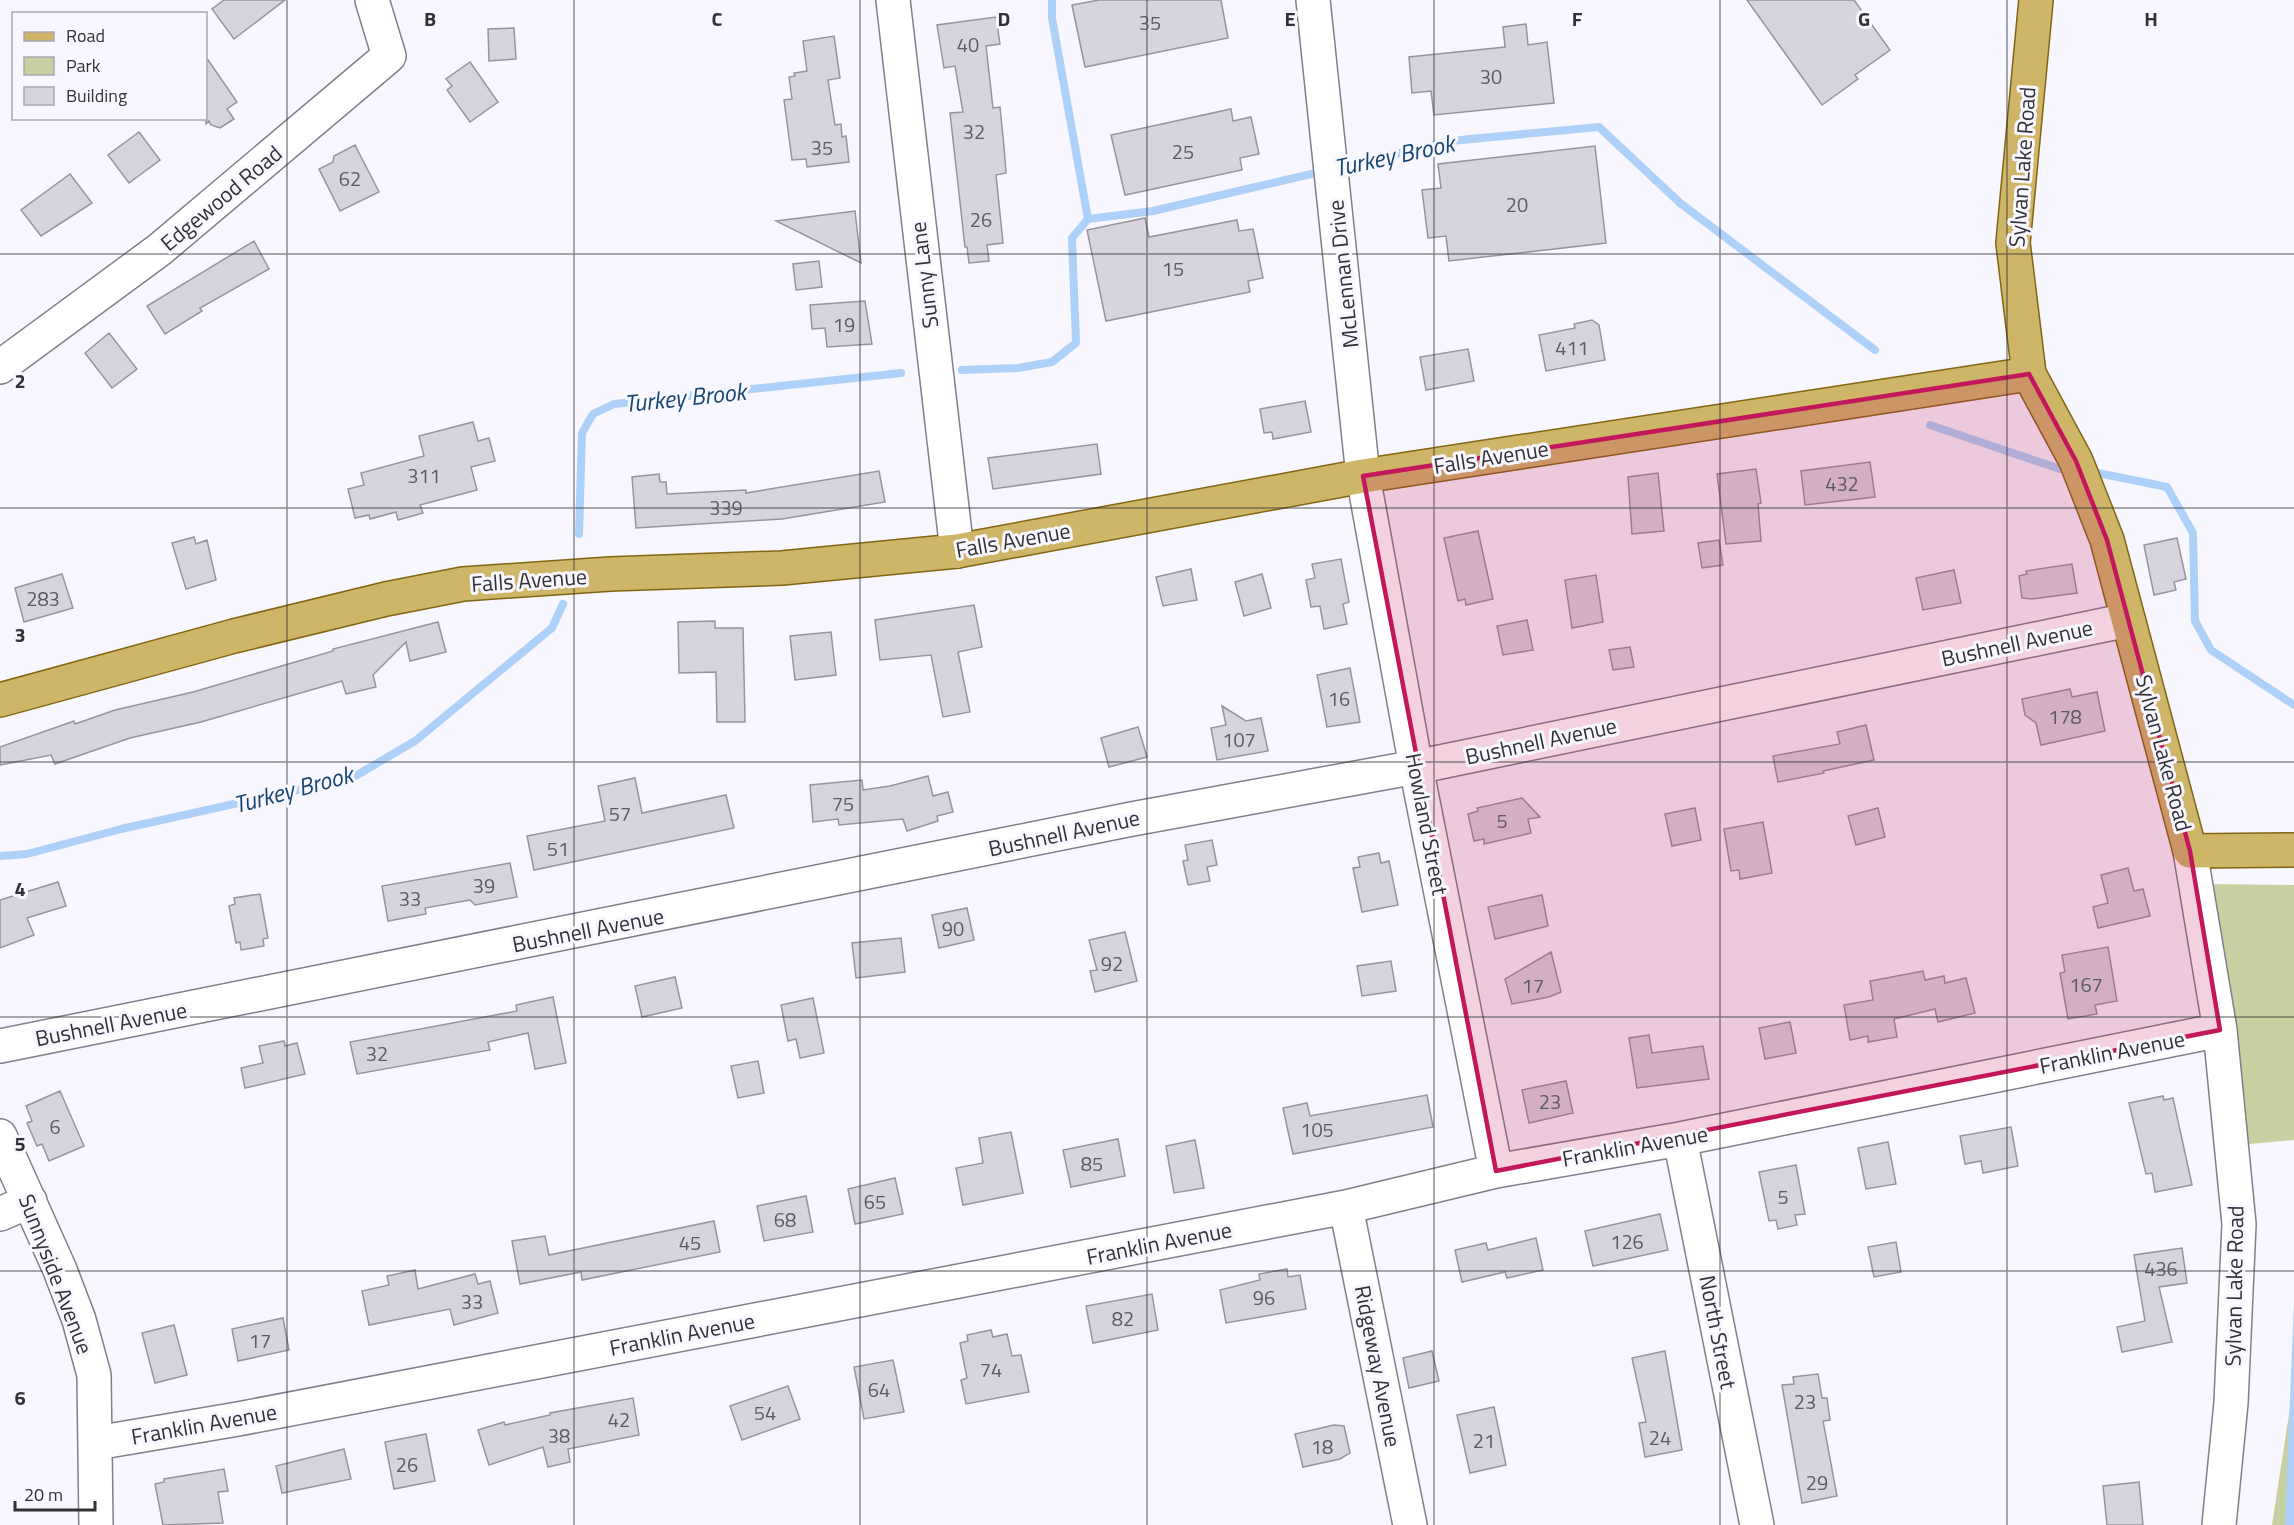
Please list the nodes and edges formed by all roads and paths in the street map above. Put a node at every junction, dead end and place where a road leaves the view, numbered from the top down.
1 (372, 0) edge
2 (893, 0) edge
3 (1313, 0) edge
4 (2036, 0) edge
5 (0, 367) edge
6 (2029, 374) junction
7 (1363, 476) junction
8 (957, 551) junction
9 (2128, 620) junction
10 (0, 700) edge
11 (1416, 767) junction
12 (2294, 850) edge
13 (2190, 851) junction
14 (2220, 1030) junction
15 (0, 1046) edge
16 (0, 1136) edge
17 (1680, 1139) junction
18 (1496, 1171) junction
19 (30, 1201) junction
20 (1346, 1207) junction
21 (0, 1214) edge
22 (96, 1443) junction
23 (96, 1525) edge
24 (1410, 1525) edge
25 (1756, 1525) edge
26 (2219, 1525) edge

1 - 5 street, Edgewood Road
2 - 8 street, Sunny Lane
3 - 7 street, McLennan Drive
4 - 6 main road, Sylvan Lake Road
6 - 7 main road, Falls Avenue
6 - 9 main road, Sylvan Lake Road
7 - 8 main road, Falls Avenue
7 - 11 street, Howland Street
8 - 10 main road, Falls Avenue
9 - 11 street, Bushnell Avenue
9 - 13 main road, Sylvan Lake Road
11 - 15 street, Bushnell Avenue
11 - 18 street, Howland Street
12 - 13 main road
13 - 14 street, Sylvan Lake Road
14 - 17 street, Franklin Avenue
14 - 26 street, Sylvan Lake Road
16 - 19 street, Sunnyside Avenue
17 - 18 street, Franklin Avenue
17 - 25 street, North Street
18 - 20 street, Franklin Avenue
19 - 21 street
19 - 22 street, Sunnyside Avenue
20 - 22 street, Franklin Avenue
20 - 24 street, Ridgeway Avenue
22 - 23 street, Sunnyside Avenue

